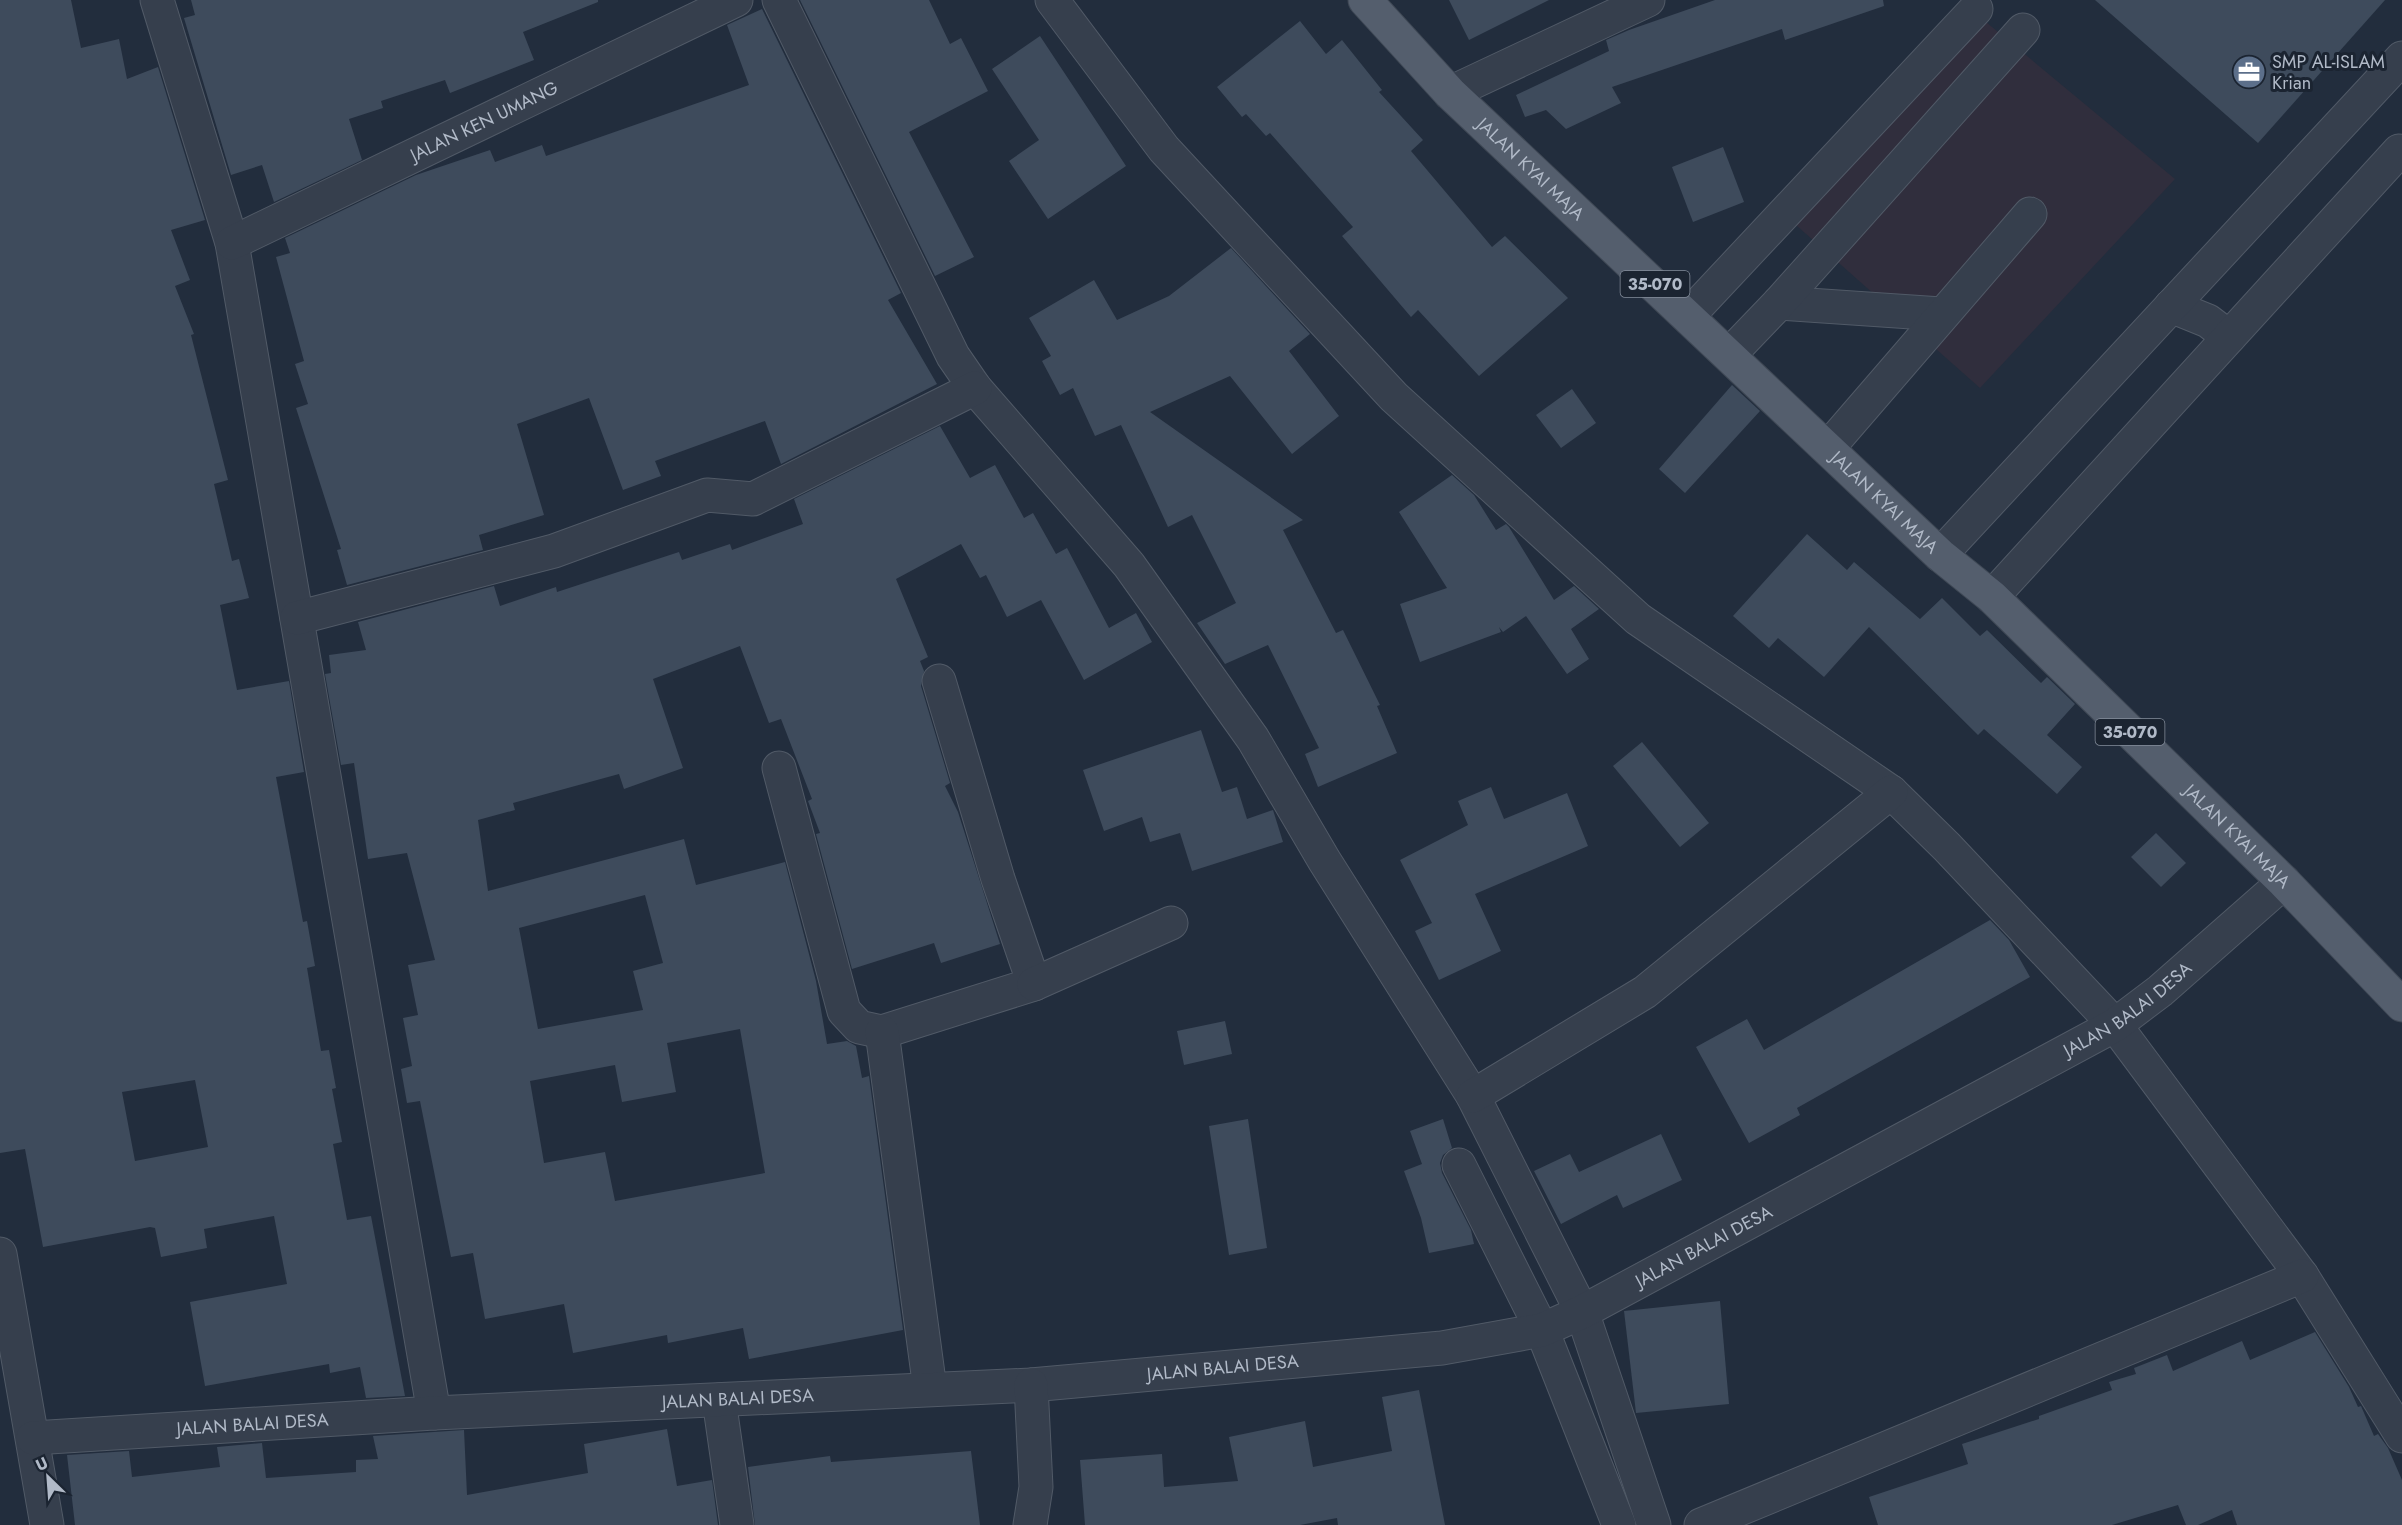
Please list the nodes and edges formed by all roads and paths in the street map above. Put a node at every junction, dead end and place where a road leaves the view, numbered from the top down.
1 (157, 0) edge
2 (736, 0) edge
3 (779, 0) edge
4 (1052, 0) edge
5 (1365, 0) edge
6 (1648, 0) edge
7 (1976, 9) dead end
8 (2023, 30) dead end
9 (2402, 58) edge
10 (1450, 93) junction
11 (2399, 151) dead end
12 (2030, 214) dead end
13 (232, 243) junction
14 (1779, 303) junction
15 (1941, 314) junction
16 (1688, 316) junction
17 (2197, 319) junction
18 (1729, 355) junction
19 (975, 388) junction
20 (1828, 448) junction
21 (1964, 575) junction
22 (297, 618) junction
23 (939, 681) dead end
24 (779, 768) dead end
25 (1891, 792) junction
26 (2284, 882) junction
27 (1171, 923) dead end
28 (1034, 984) junction
29 (2402, 1005) edge
30 (2115, 1025) junction
31 (882, 1032) junction
32 (1473, 1096) junction
33 (1459, 1165) dead end
34 (0, 1254) edge
35 (2302, 1276) junction
36 (1582, 1312) junction
37 (1542, 1330) junction
38 (1031, 1385) junction
39 (930, 1389) junction
40 (719, 1400) junction
41 (434, 1413) junction
42 (2402, 1436) edge
43 (33, 1438) junction
44 (47, 1525) edge
45 (737, 1525) edge
46 (1030, 1525) edge
47 (1619, 1525) edge
48 (1654, 1525) edge
49 (1701, 1525) edge

1 - 13 street
2 - 13 street, JALAN KEN UMANG
3 - 19 street
4 - 25 street
5 - 10 main road, JALAN KYAI MAJA / 35-070
6 - 10 street
7 - 16 street
8 - 14 street
9 - 17 street
10 - 16 main road, JALAN KYAI MAJA / 35-070
11 - 17 street
12 - 15 street
13 - 22 street
14 - 15 street
14 - 18 street
15 - 20 street
16 - 18 main road, JALAN KYAI MAJA / 35-070
17 - 21 street
17 - 21 street
18 - 20 main road, JALAN KYAI MAJA / 35-070
19 - 22 street
19 - 32 street
20 - 21 main road, JALAN KYAI MAJA / 35-070
21 - 26 main road, JALAN KYAI MAJA / 35-070
22 - 41 street
23 - 28 street
24 - 31 street
25 - 30 street
25 - 32 street
26 - 29 main road, JALAN KYAI MAJA / 35-070
26 - 30 street, JALAN BALAI DESA
27 - 28 street
28 - 31 street
30 - 35 street
30 - 36 street, JALAN BALAI DESA
31 - 39 street
32 - 36 street
33 - 37 street
34 - 43 street
35 - 42 street
35 - 49 street
36 - 37 street, JALAN BALAI DESA
36 - 48 street
37 - 38 street, JALAN BALAI DESA
37 - 47 street
38 - 39 street, JALAN BALAI DESA
38 - 46 street
39 - 40 street, JALAN BALAI DESA
40 - 41 street, JALAN BALAI DESA
40 - 45 street
41 - 43 street, JALAN BALAI DESA
43 - 44 street

